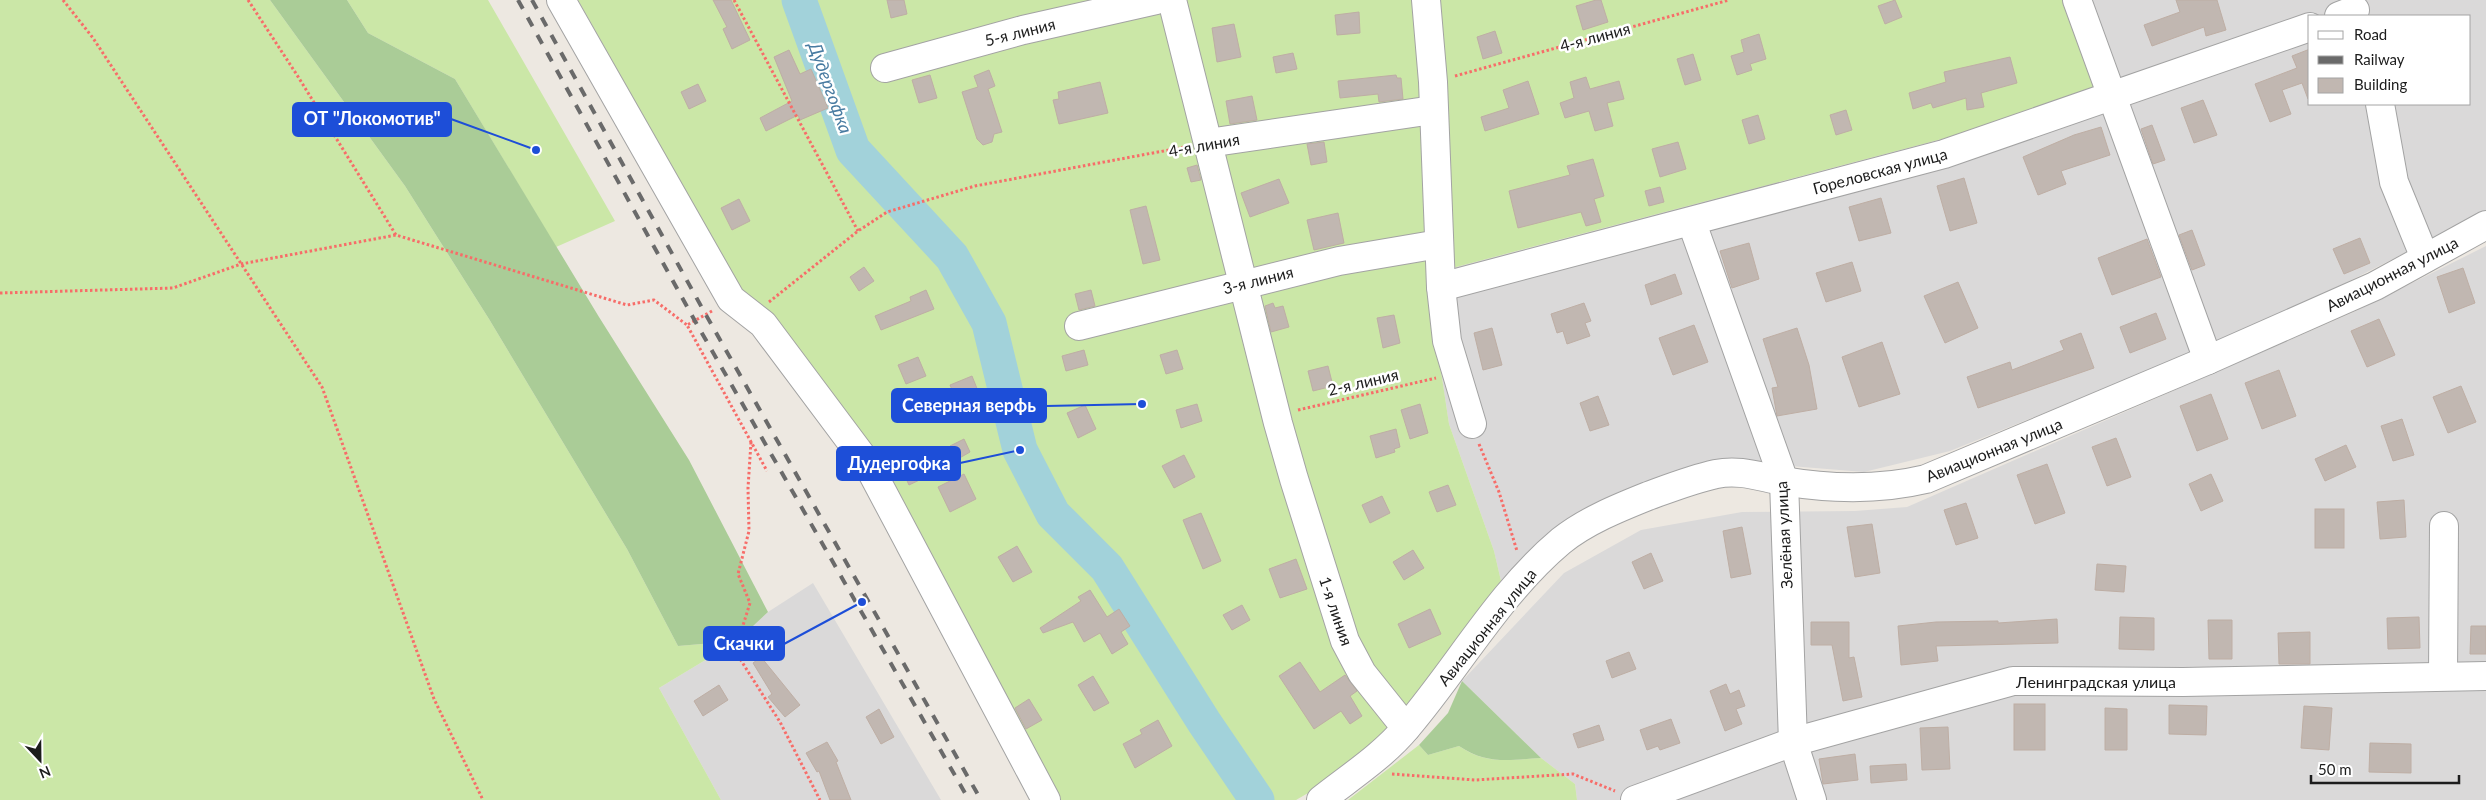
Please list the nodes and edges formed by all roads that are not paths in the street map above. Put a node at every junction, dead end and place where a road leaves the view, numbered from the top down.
1 (561, 0) edge
2 (1156, 0) edge
3 (1172, 0) edge
4 (1426, 0) edge
5 (2077, 0) edge
6 (2308, 27) edge
7 (885, 68) dead end
8 (2111, 98) junction
9 (2380, 105) edge
10 (1433, 110) junction
11 (1208, 143) junction
12 (1692, 223) junction
13 (2486, 225) edge
14 (1439, 244) junction
15 (2425, 258) junction
16 (1244, 283) junction
17 (1442, 287) junction
18 (1079, 326) dead end
19 (2208, 360) junction
20 (1472, 424) road end
21 (1784, 481) junction
22 (2444, 526) dead end
23 (2443, 676) junction
24 (2486, 676) edge
25 (1406, 728) junction
26 (1793, 742) junction
27 (1046, 800) edge
28 (1320, 800) edge
29 (1636, 800) edge
30 (1812, 800) edge

1 - 27 street
2 - 7 street, 5-я линия
3 - 11 street, 1-я линия
4 - 10 street
5 - 8 street
6 - 8 street, Гореловская улица
8 - 12 street, Гореловская улица
8 - 19 street
9 - 15 street
10 - 11 street, 4-я линия
10 - 14 street
11 - 16 street, 1-я линия
12 - 17 street, Гореловская улица
12 - 21 street, Зелёная улица
13 - 15 street, Авиационная улица
14 - 16 street, 3-я линия
14 - 17 street
15 - 19 street, Авиационная улица
16 - 18 street, 3-я линия
16 - 25 street, 1-я линия
17 - 20 street
19 - 21 street, Авиационная улица
21 - 25 street, Авиационная улица
21 - 26 street, Зелёная улица
22 - 23 street
23 - 24 street, Ленинградская улица
23 - 26 street, Ленинградская улица
25 - 28 street, Авиационная улица
26 - 29 street, Ленинградская улица
26 - 30 street, Зелёная улица

